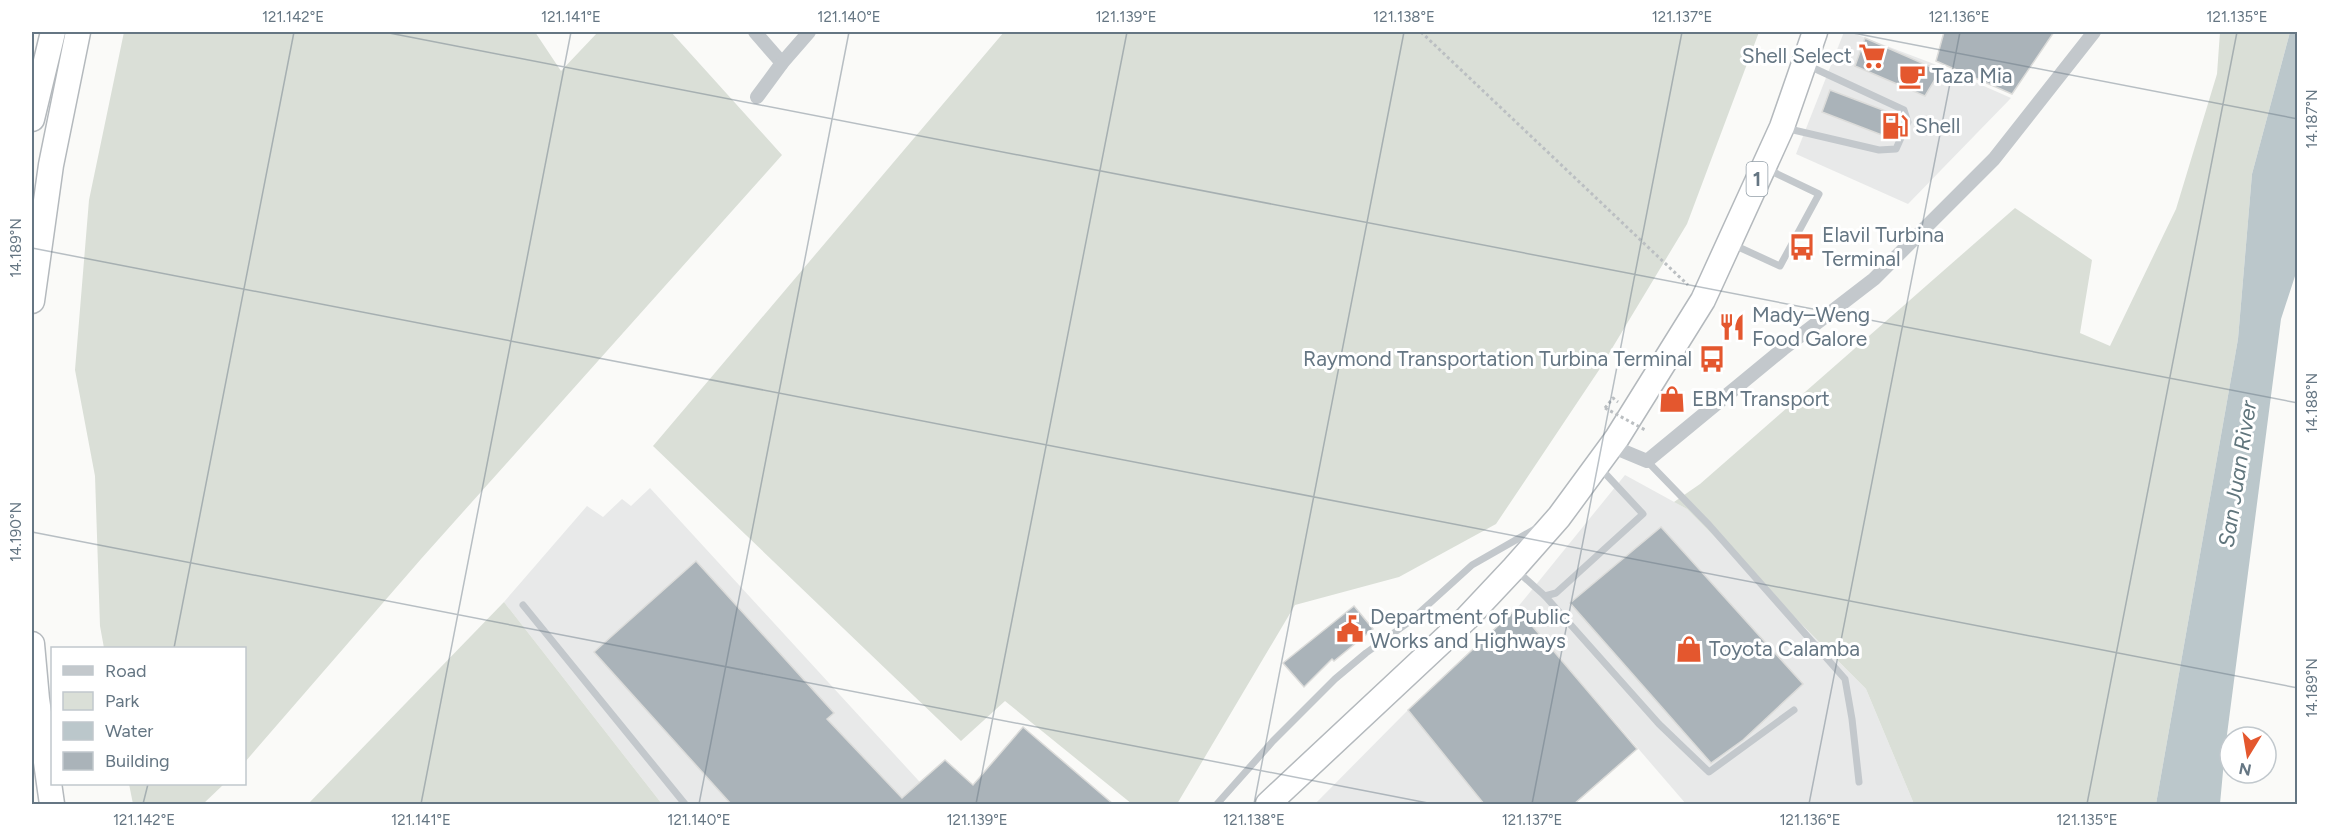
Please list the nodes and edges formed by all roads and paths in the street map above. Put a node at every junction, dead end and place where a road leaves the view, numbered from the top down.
1 (53, 32) edge
2 (78, 32) edge
3 (755, 32) edge
4 (809, 32) edge
5 (1422, 32) edge
6 (1815, 32) edge
7 (2094, 32) edge
8 (782, 63) junction
9 (1805, 64) junction
10 (757, 97) dead end
11 (32, 119) edge
12 (1782, 128) junction
13 (1763, 167) junction
14 (1729, 243) junction
15 (1704, 300) junction
16 (32, 302) edge
17 (1612, 398) dead end
18 (1647, 431) dead end
19 (1604, 455) junction
20 (1647, 461) junction
21 (1559, 516) junction
22 (1514, 568) junction
23 (1545, 596) junction
24 (523, 605) dead end
25 (32, 644) edge
26 (1794, 710) dead end
27 (1859, 782) dead end
28 (52, 804) edge
29 (685, 804) edge
30 (1217, 804) edge
31 (1268, 804) edge

1 - 11 highway
2 - 16 highway
3 - 8 street
4 - 8 street
5 - 15 path
6 - 9 highway, 1
7 - 20 street
8 - 10 street
9 - 12 highway, 1
9 - 12 lane
12 - 13 highway, 1
13 - 14 highway, 1
13 - 14 lane
14 - 15 highway, 1
15 - 19 highway, 1
17 - 18 path, bridge
19 - 20 street
19 - 21 highway, 1
19 - 23 lane
20 - 27 lane
21 - 22 highway, 1
21 - 30 lane
22 - 23 lane
22 - 31 highway, 1
23 - 26 lane
24 - 29 lane
25 - 28 highway

